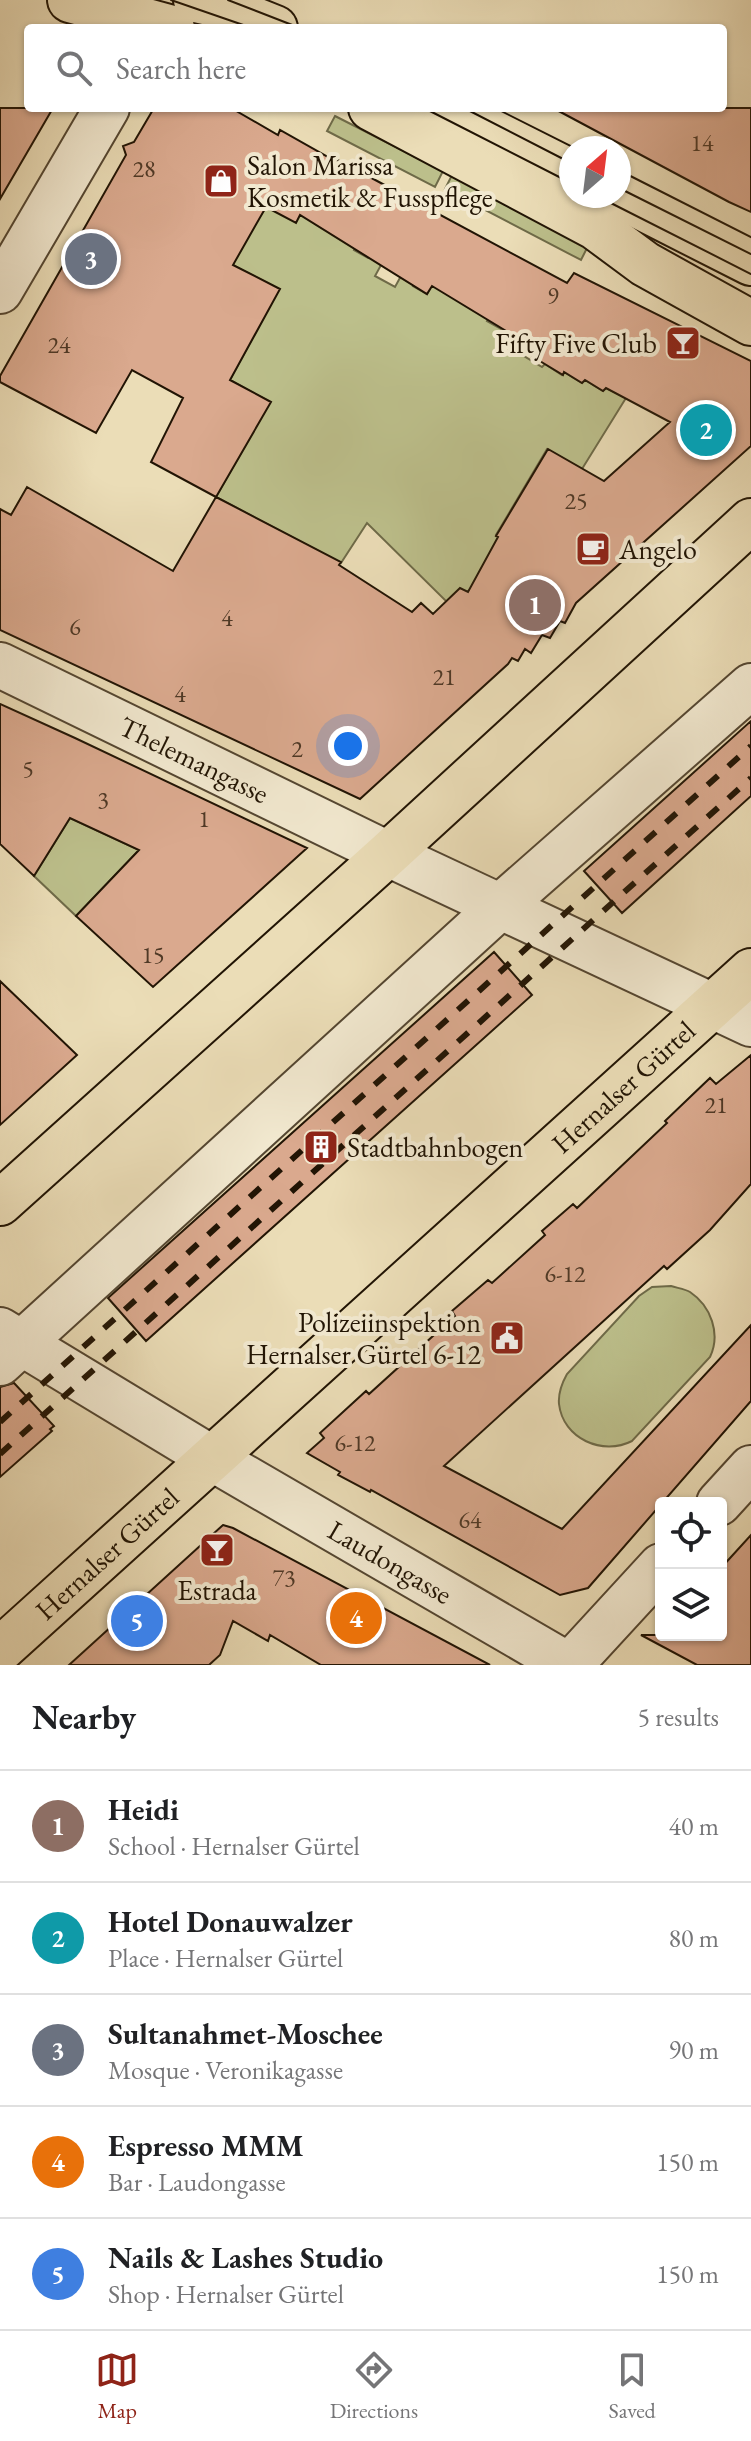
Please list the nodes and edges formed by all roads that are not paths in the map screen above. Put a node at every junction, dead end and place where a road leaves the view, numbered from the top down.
1 (70, 0) edge
2 (196, 0) edge
3 (163, 20) edge
4 (265, 24) edge
5 (105, 112) edge
6 (379, 112) edge
7 (452, 112) edge
8 (559, 166) edge
9 (631, 202) edge
10 (751, 263) edge
11 (0, 291) edge
12 (751, 323) edge
13 (751, 521) edge
14 (0, 665) edge
15 (751, 686) edge
16 (388, 854) junction
17 (501, 906) junction
18 (751, 971) edge
19 (732, 1014) edge
20 (0, 1203) edge
21 (7, 1345) edge
22 (213, 1459) junction
23 (751, 1468) edge
24 (724, 1497) edge
25 (658, 1569) edge
26 (0, 1650) edge
27 (569, 1665) edge

1 - 3 main road
2 - 4 main road
5 - 11 street
6 - 12 main road
7 - 8 main road
9 - 10 main road
13 - 16 main road
14 - 16 street, Thelemangasse
15 - 17 street
16 - 17 street, Hernalser Gürtel
16 - 20 main road
17 - 19 street, Hernalser Gürtel
17 - 21 street
18 - 19 main road, Hernalser Gürtel
19 - 22 main road, Hernalser Gürtel
21 - 22 street
22 - 26 main road, Hernalser Gürtel
22 - 27 street, Laudongasse
23 - 24 street
25 - 27 street

